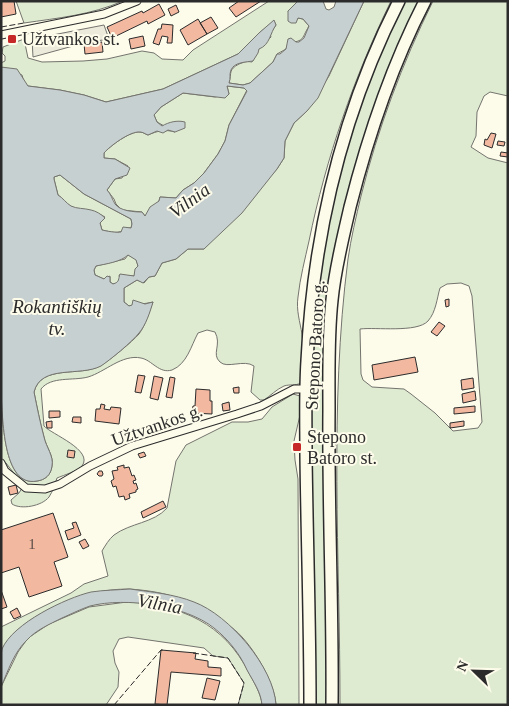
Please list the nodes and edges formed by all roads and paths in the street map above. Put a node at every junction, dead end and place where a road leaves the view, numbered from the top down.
1 (137, 1) edge
2 (399, 1) edge
3 (425, 1) edge
4 (1, 35) edge
5 (306, 389) junction
6 (1, 463) edge
7 (310, 705) edge
8 (332, 705) edge

1 - 4 street
2 - 5 main road, Stepono Batoro g.
3 - 8 main road, Stepono Batoro g.
5 - 6 street, Užtvankos g.
5 - 7 main road, Stepono Batoro g.

